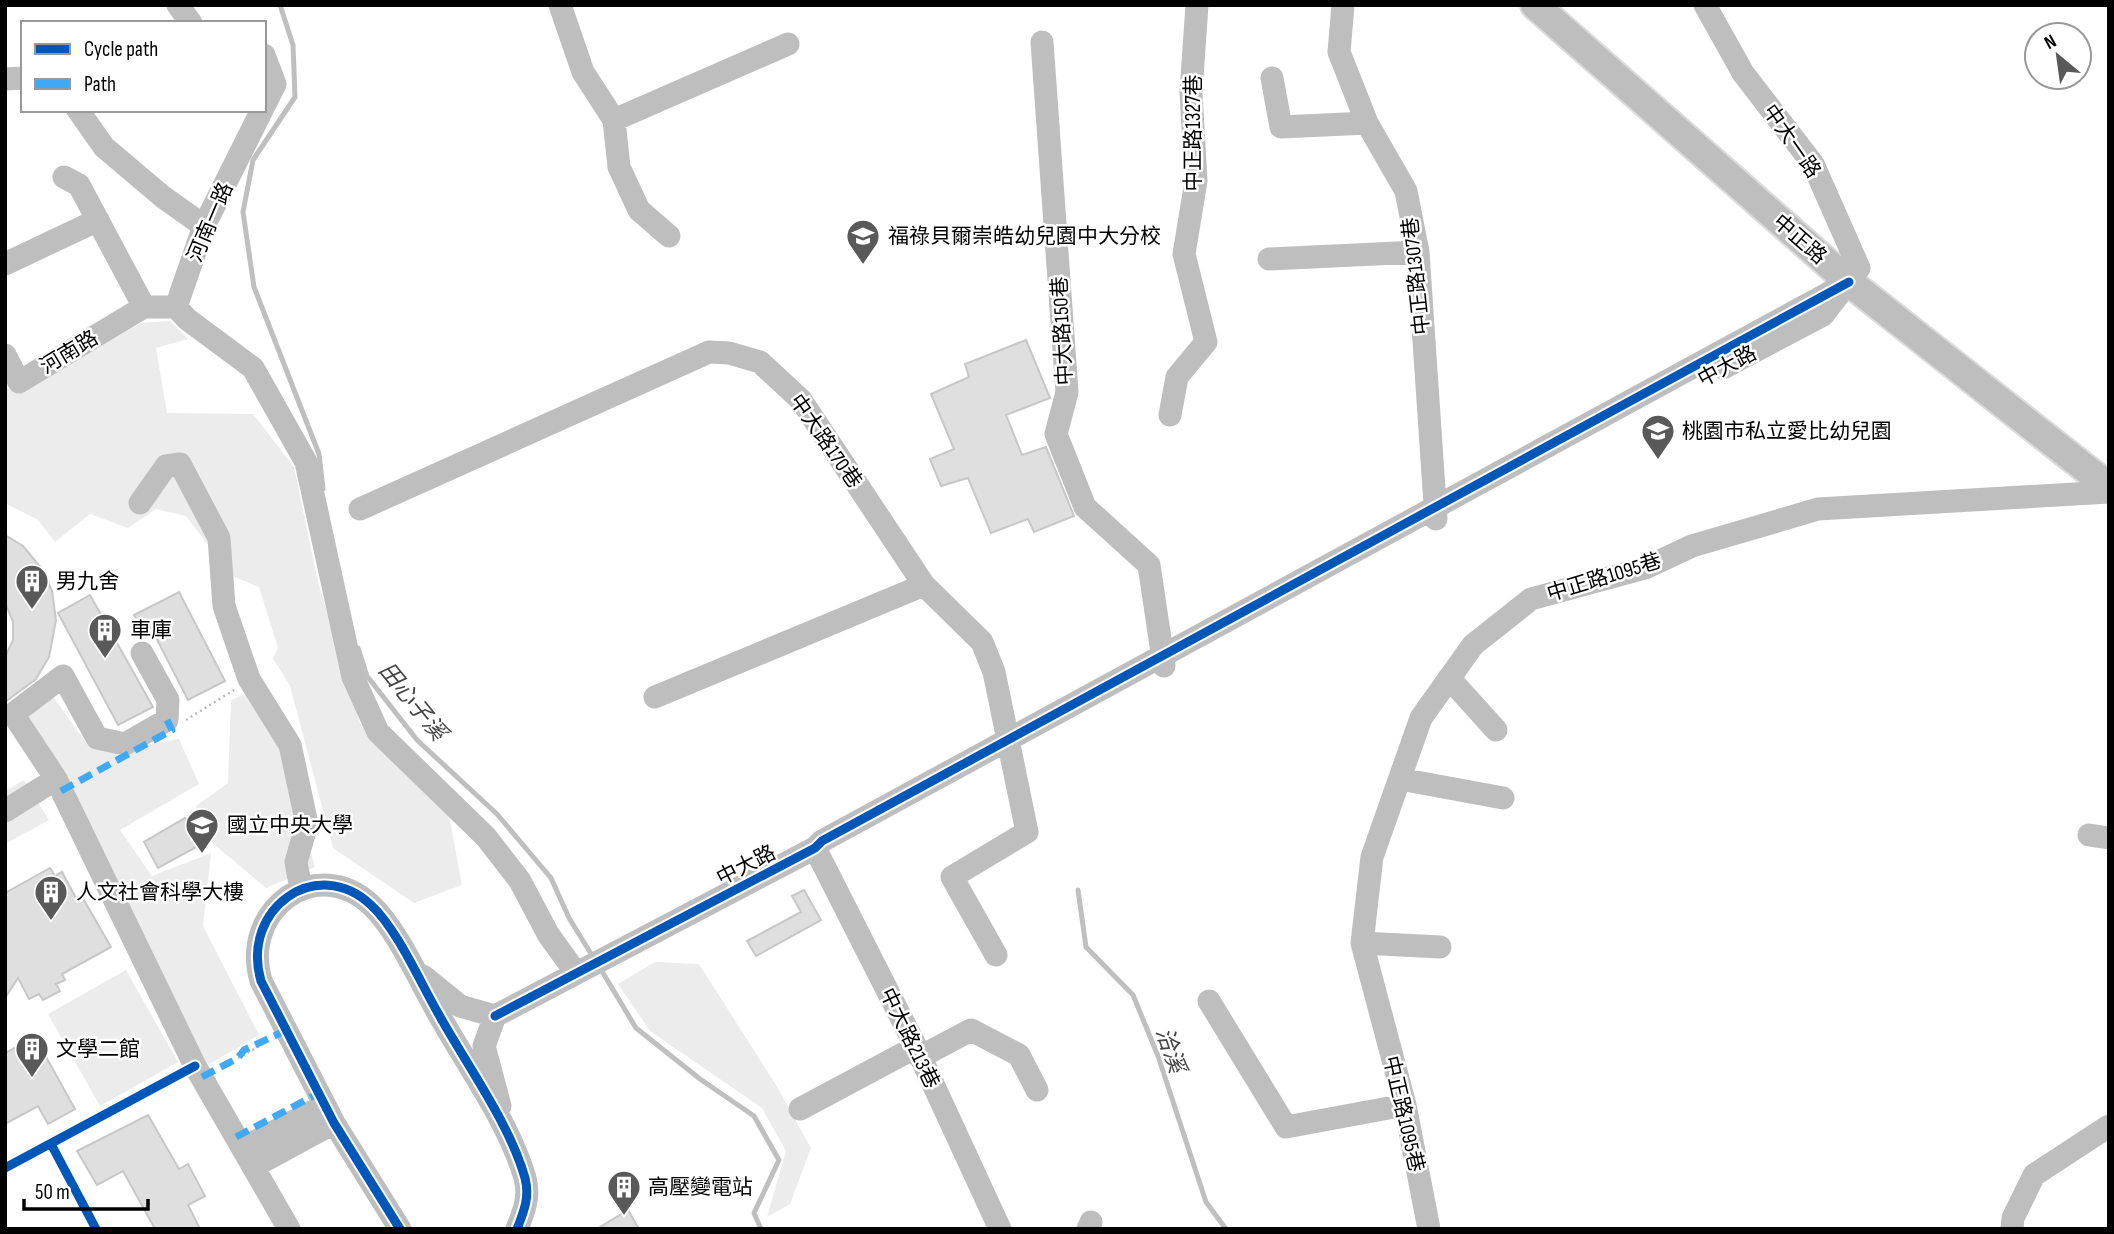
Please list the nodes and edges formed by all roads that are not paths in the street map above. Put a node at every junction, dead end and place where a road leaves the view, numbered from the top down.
1 (178, 5) edge
2 (560, 5) edge
3 (1197, 5) edge
4 (1343, 5) edge
5 (1535, 5) edge
6 (1705, 5) edge
7 (190, 21) edge
8 (1042, 42) dead end
9 (788, 44) dead end
10 (266, 60) edge
11 (1272, 78) dead end
12 (266, 102) edge
13 (79, 112) edge
14 (261, 112) edge
15 (614, 120) junction
16 (1367, 123) junction
17 (64, 177) dead end
18 (97, 220) junction
19 (204, 226) junction
20 (669, 236) dead end
21 (1418, 253) junction
22 (1269, 260) dead end
23 (5, 264) edge
24 (1849, 282) junction
25 (144, 307) junction
26 (176, 307) junction
27 (5, 355) edge
28 (1170, 415) dead end
29 (2109, 487) edge
30 (2109, 492) edge
31 (140, 503) dead end
32 (360, 509) dead end
33 (1435, 514) junction
34 (924, 585) junction
35 (142, 653) dead end
36 (1162, 662) junction
37 (1449, 678) junction
38 (655, 697) dead end
39 (1496, 730) dead end
40 (1011, 746) junction
41 (56, 779) junction
42 (1400, 779) junction
43 (1503, 798) dead end
44 (6, 809) edge
45 (815, 848) junction
46 (301, 889) junction
47 (1362, 943) junction
48 (1440, 947) dead end
49 (996, 955) dead end
50 (415, 969) junction
51 (580, 971) junction
52 (1209, 1001) dead end
53 (495, 1016) junction
54 (918, 1052) junction
55 (1037, 1090) dead end
56 (1405, 1105) junction
57 (800, 1109) dead end
58 (330, 1114) junction
59 (2109, 1126) edge
60 (508, 1136) junction
61 (248, 1157) junction
62 (289, 1229) edge
63 (400, 1229) edge
64 (517, 1229) edge
65 (1000, 1229) edge
66 (1429, 1229) edge
67 (2012, 1229) edge

1 - 7 street
2 - 15 street
3 - 28 street, 中正路1327巷
4 - 16 street, 中正路1307巷
5 - 24 main road, 中正路
6 - 24 street, 中大一路
8 - 36 street, 中大路150巷
9 - 15 street
10 - 12 street, 河南一路
11 - 16 street
13 - 19 street
14 - 19 street, 河南一路
15 - 20 street
16 - 21 street, 中正路1307巷
17 - 18 street
18 - 23 street
18 - 25 street
19 - 26 street, 河南一路
21 - 22 street
21 - 33 street, 中正路1307巷
24 - 29 main road, 中正路
24 - 33 street, 中大路
25 - 26 street
25 - 27 street, 河南路
26 - 51 street
30 - 37 street, 中正路1095巷
31 - 46 street
32 - 34 street, 中大路170巷
33 - 36 street, 中大路
34 - 38 street
34 - 40 street, 中大路170巷
35 - 41 street
36 - 40 street, 中大路
37 - 39 street
37 - 42 street, 中正路1095巷
40 - 45 street, 中大路
40 - 49 street, 中大路170巷
41 - 44 street
41 - 61 street
42 - 43 street
42 - 47 street, 中正路1095巷
45 - 51 street, 中大路
45 - 54 street, 中大路213巷
46 - 50 street
46 - 58 street
47 - 48 street
47 - 56 street, 中正路1095巷
50 - 53 street
50 - 60 street
51 - 53 street, 中大路
52 - 56 street
53 - 60 street
54 - 55 street
54 - 57 street
54 - 65 street, 中大路213巷
56 - 66 street, 中正路1095巷
58 - 61 street
58 - 63 street
59 - 67 street
60 - 64 street
61 - 62 street

